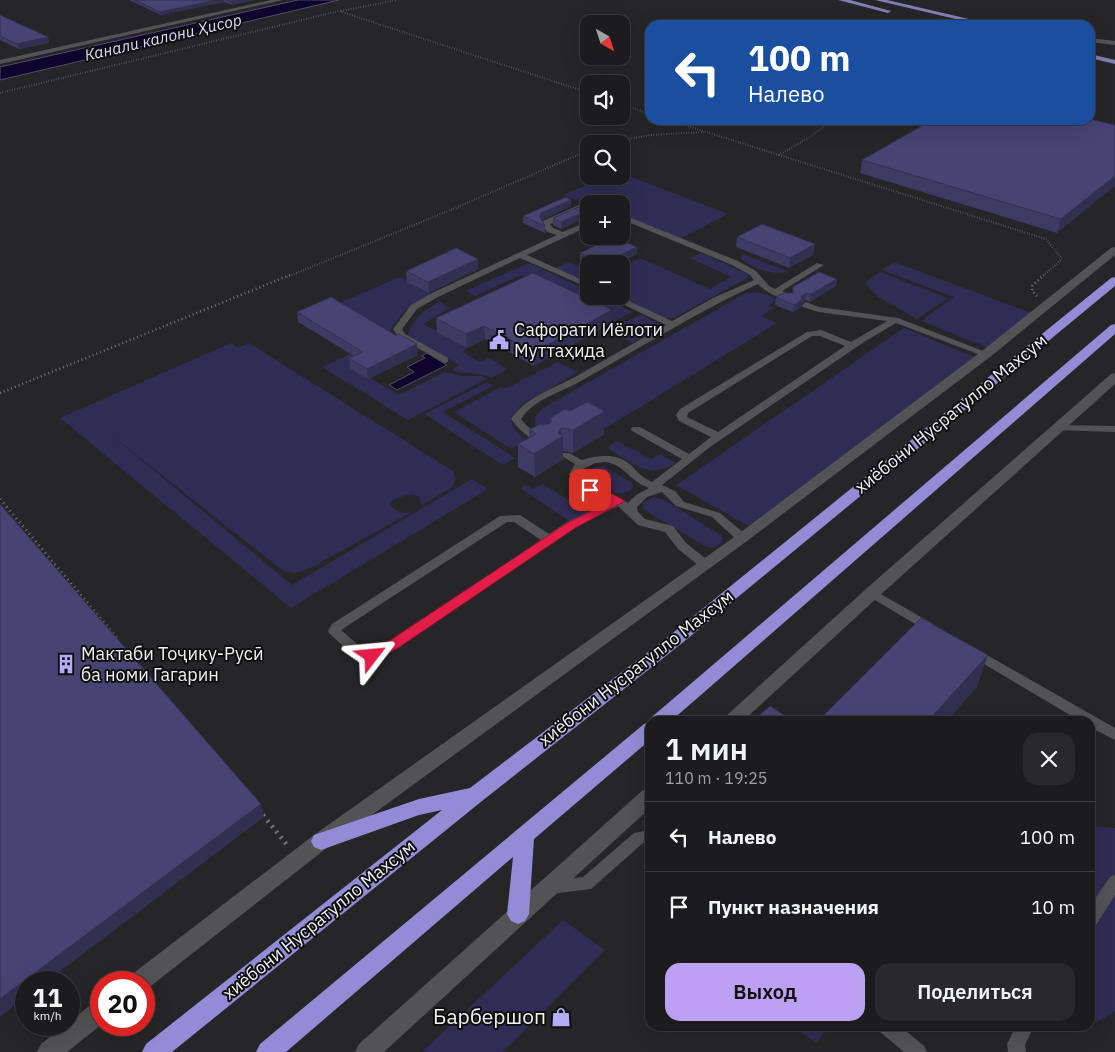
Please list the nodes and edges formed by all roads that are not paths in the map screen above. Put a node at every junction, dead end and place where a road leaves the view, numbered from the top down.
1 (280, 0) edge
2 (841, 0) edge
3 (878, 0) edge
4 (904, 6) junction
5 (892, 11) junction
6 (931, 20) edge
7 (968, 20) edge
8 (1095, 41) edge
9 (1115, 43) edge
10 (1095, 48) edge
11 (1107, 51) dead end
12 (1095, 57) edge
13 (0, 62) edge
14 (1115, 62) edge
15 (580, 208) edge
16 (630, 220) edge
17 (580, 227) edge
18 (564, 235) junction
19 (1115, 250) edge
20 (520, 255) junction
21 (820, 265) dead end
22 (1115, 280) edge
23 (758, 281) junction
24 (580, 282) edge
25 (774, 292) junction
26 (788, 297) edge
27 (806, 304) edge
28 (630, 305) edge
29 (895, 320) junction
30 (673, 325) junction
31 (1115, 328) edge
32 (852, 346) junction
33 (986, 354) junction
34 (445, 360) dead end
35 (1115, 378) edge
36 (1057, 428) junction
37 (636, 429) dead end
38 (1115, 429) edge
39 (718, 436) junction
40 (545, 443) edge
41 (565, 455) edge
42 (689, 458) junction
43 (582, 464) junction
44 (640, 480) junction
45 (654, 486) junction
46 (668, 490) junction
47 (616, 500) junction
48 (632, 515) junction
49 (742, 538) junction
50 (550, 540) junction
51 (706, 565) junction
52 (872, 593) junction
53 (939, 632) edge
54 (964, 647) edge
55 (665, 716) edge
56 (737, 716) edge
57 (1082, 716) edge
58 (1095, 723) edge
59 (645, 733) edge
60 (1115, 735) edge
61 (475, 795) junction
62 (645, 801) edge
63 (525, 833) junction
64 (645, 836) edge
65 (321, 841) junction
66 (1115, 882) edge
67 (550, 888) junction
68 (1095, 912) edge
69 (518, 914) junction
70 (153, 971) edge
71 (90, 1020) edge
72 (892, 1031) edge
73 (1023, 1031) edge
74 (376, 1047) edge
75 (49, 1052) edge
76 (154, 1052) edge
77 (268, 1052) edge
78 (918, 1052) edge
79 (1017, 1052) edge

1 - 13 street
2 - 5 main road
3 - 4 main road
4 - 5 main road
4 - 7 main road
5 - 6 main road
8 - 9 lane
10 - 11 main road
12 - 14 main road
15 - 18 lane
16 - 23 lane
17 - 18 lane
18 - 20 lane
19 - 33 street
20 - 24 lane
20 - 34 lane
21 - 25 lane
22 - 61 highway, хиёбони Нусратулло Махсум
23 - 25 lane
23 - 30 lane
25 - 26 lane
27 - 29 lane
28 - 30 lane
29 - 32 lane
29 - 33 lane
30 - 40 lane
31 - 55 highway
32 - 39 lane
32 - 39 lane
33 - 49 street
35 - 36 street
36 - 38 lane
36 - 52 street
37 - 42 lane
39 - 42 lane
41 - 43 lane
42 - 45 lane
43 - 44 lane
43 - 47 lane
44 - 45 lane
44 - 47 lane
45 - 46 lane
46 - 48 lane
46 - 49 lane
47 - 48 lane
47 - 50 lane
48 - 51 lane
49 - 51 street
50 - 50 lane
51 - 65 street
52 - 53 lane
52 - 56 street
54 - 57 lane
58 - 60 lane
59 - 63 highway
61 - 65 highway
61 - 76 highway, хиёбони Нусратулло Махсум
62 - 67 street
63 - 69 highway
63 - 77 highway
64 - 67 lane
65 - 70 street
66 - 68 lane
67 - 69 street
69 - 74 street
71 - 75 street
72 - 78 lane
73 - 79 lane

